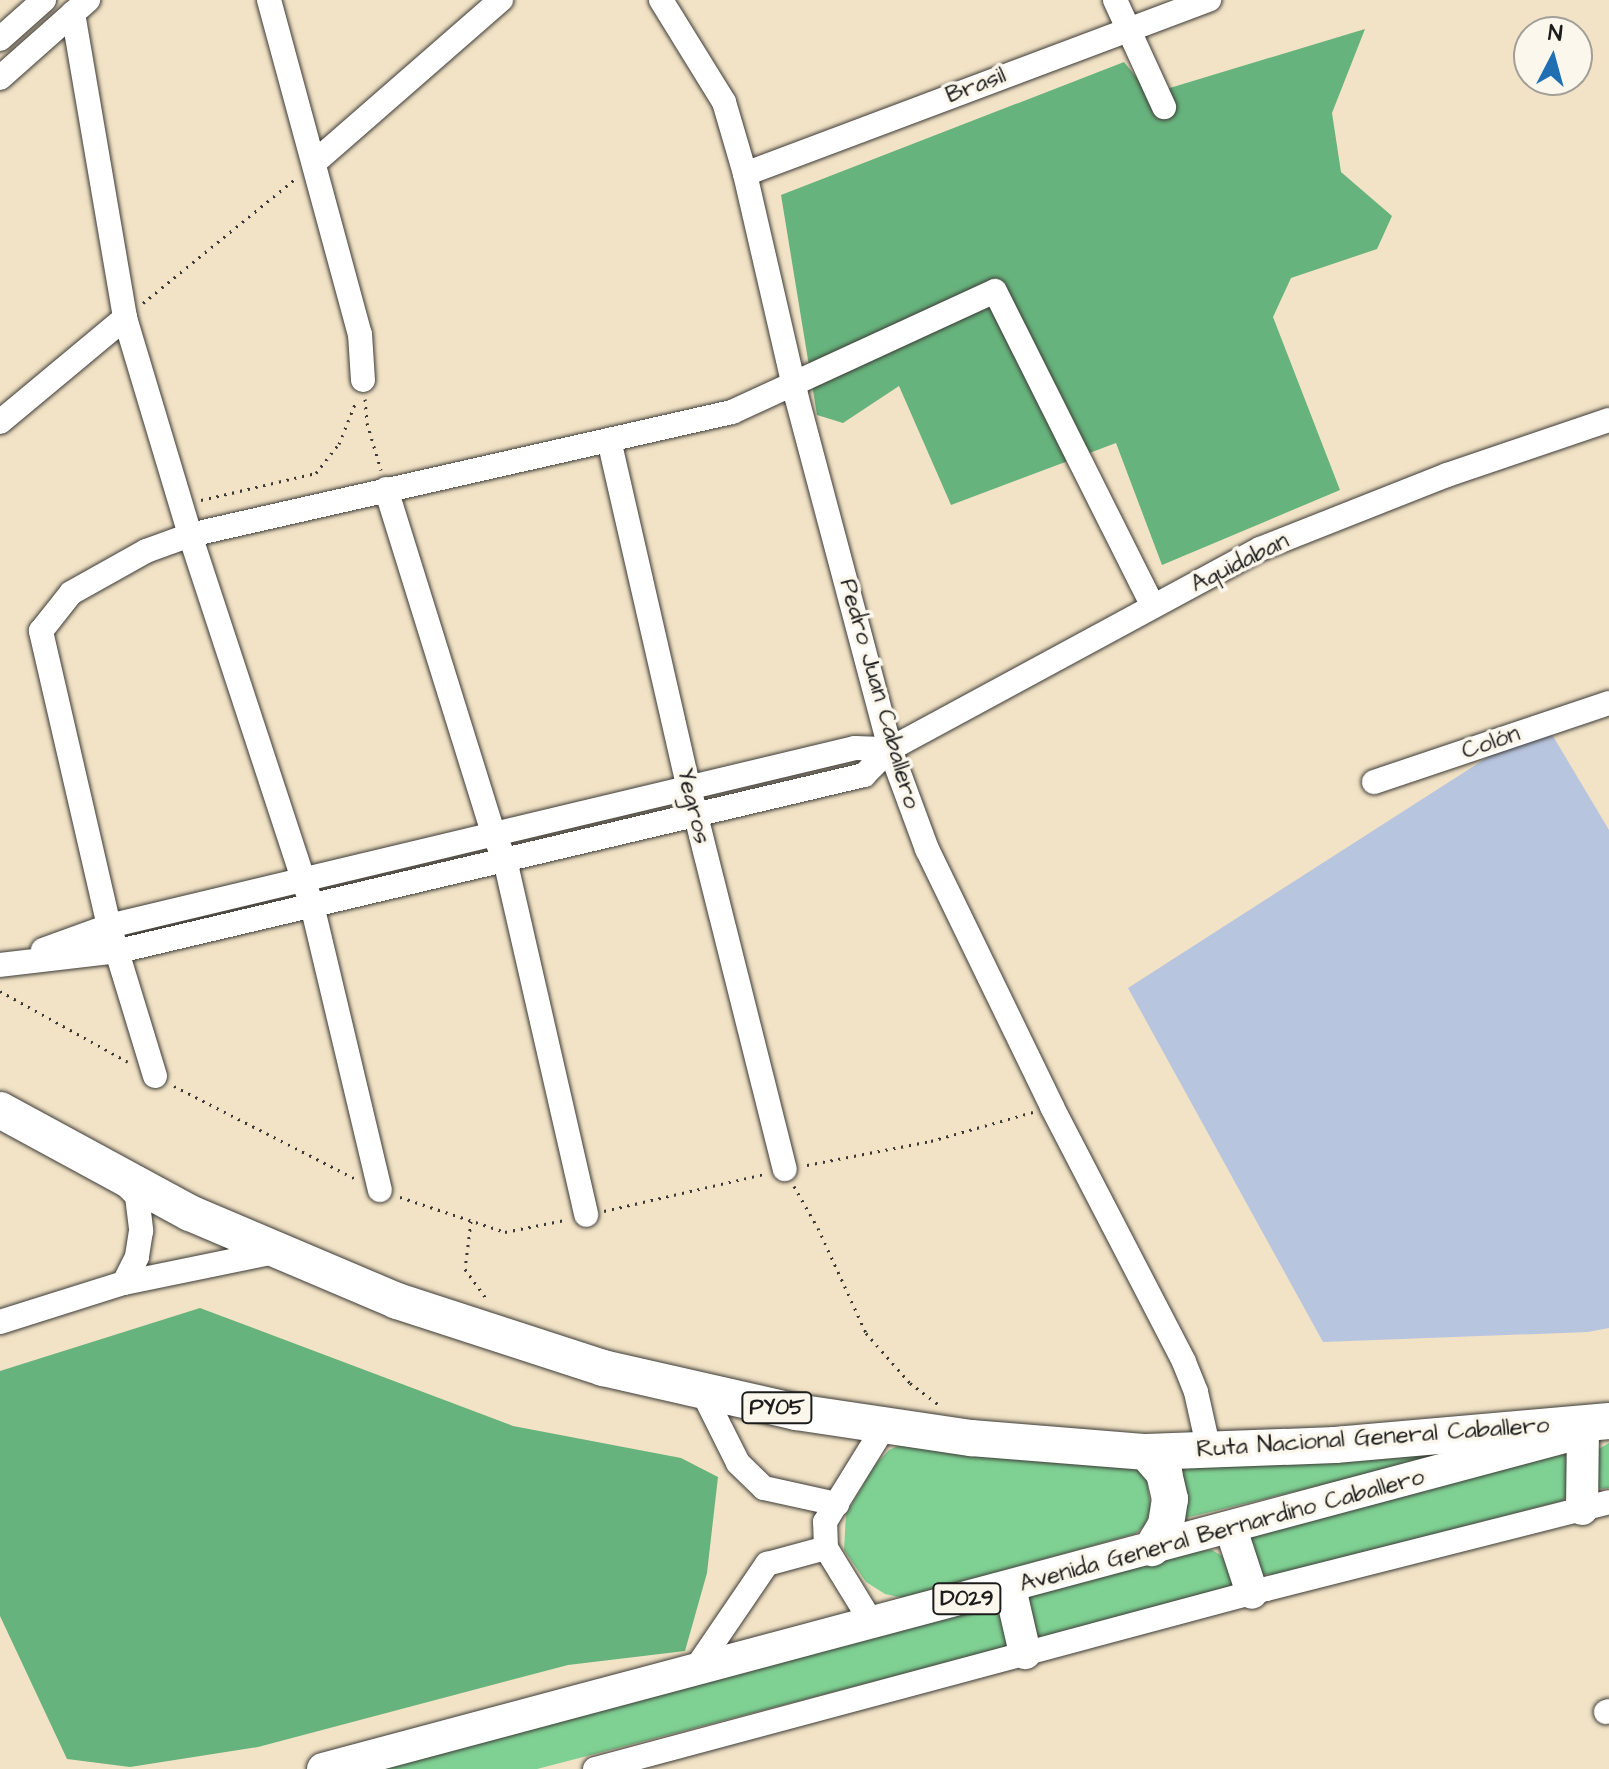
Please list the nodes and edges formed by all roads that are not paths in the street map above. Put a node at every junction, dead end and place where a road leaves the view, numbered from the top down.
1 (44, 0) edge
2 (269, 0) edge
3 (501, 0) edge
4 (661, 0) edge
5 (1115, 0) edge
6 (1209, 0) edge
7 (80, 6) edge
8 (1127, 28) junction
9 (0, 39) edge
10 (0, 78) edge
11 (1164, 107) dead end
12 (315, 162) junction
13 (745, 174) junction
14 (125, 318) junction
15 (363, 380) road end
16 (793, 384) junction
17 (1609, 420) edge
18 (0, 422) edge
19 (609, 440) junction
20 (386, 489) junction
21 (190, 535) junction
22 (1153, 606) junction
23 (1609, 703) edge
24 (890, 749) junction
25 (1374, 782) dead end
26 (689, 788) junction
27 (695, 815) junction
28 (494, 835) junction
29 (505, 860) junction
30 (303, 880) junction
31 (312, 905) junction
32 (109, 926) junction
33 (119, 951) junction
34 (2, 965) edge
35 (155, 1076) road end
36 (0, 1110) edge
37 (785, 1169) road end
38 (118, 1177) junction
39 (380, 1190) road end
40 (586, 1215) road end
41 (275, 1252) junction
42 (124, 1283) junction
43 (0, 1322) edge
44 (703, 1393) junction
45 (1600, 1426) edge
46 (884, 1427) junction
47 (1209, 1450) junction
48 (1146, 1452) junction
49 (837, 1504) junction
50 (1596, 1506) edge
51 (1231, 1529) junction
52 (826, 1548) junction
53 (1152, 1548) junction
54 (1010, 1588) junction
55 (1252, 1593) junction
56 (872, 1623) junction
57 (1025, 1653) junction
58 (694, 1671) junction
59 (323, 1769) edge
60 (595, 1769) edge

1 - 9 street
2 - 12 street
3 - 12 street
4 - 13 street, Pedro Juan Caballero
5 - 8 street
6 - 8 street, Brasil
7 - 10 street
7 - 14 street
8 - 11 street
8 - 13 street, Brasil
12 - 15 street
13 - 16 street, Pedro Juan Caballero
14 - 18 street
14 - 21 street
16 - 19 street
16 - 22 street
16 - 24 street, Pedro Juan Caballero
17 - 22 street, Aquidaban
19 - 20 street
19 - 26 street, Yegros
20 - 21 street
20 - 28 street
21 - 30 street
21 - 32 street
22 - 24 street, Aquidaban
23 - 25 street, Colón
24 - 26 street
24 - 27 street
24 - 47 street, Pedro Juan Caballero
26 - 27 street, Yegros
26 - 28 street
27 - 29 street
27 - 37 street, Yegros
28 - 29 street
28 - 30 street
29 - 31 street
29 - 40 street
30 - 31 street
30 - 32 street
31 - 33 street
31 - 39 street
32 - 33 street
32 - 34 street
33 - 34 street
33 - 35 street
36 - 38 highway, Ruta Nacional General Caballero / PY05
38 - 41 highway, Ruta Nacional General Caballero / PY05
38 - 42 street
41 - 42 street
41 - 44 highway, Ruta Nacional General Caballero / PY05
42 - 43 street
44 - 46 highway, Ruta Nacional General Caballero / PY05
44 - 49 street
45 - 47 highway, Ruta Nacional General Caballero / PY05
45 - 50 main road
45 - 51 main road, Avenida General Bernardino Caballero / D029
46 - 48 highway, Ruta Nacional General Caballero / PY05
46 - 49 street
47 - 48 highway, Ruta Nacional General Caballero / PY05
48 - 53 highway
49 - 52 street
50 - 55 street
51 - 53 main road, Avenida General Bernardino Caballero / D029
51 - 55 main road
52 - 56 street
52 - 58 street
53 - 54 main road, Avenida General Bernardino Caballero / D029
54 - 56 main road, Avenida General Bernardino Caballero / D029
54 - 57 main road
55 - 57 street
56 - 58 main road, Avenida General Bernardino Caballero / D029
57 - 60 street
58 - 59 main road, Avenida General Bernardino Caballero / D029

